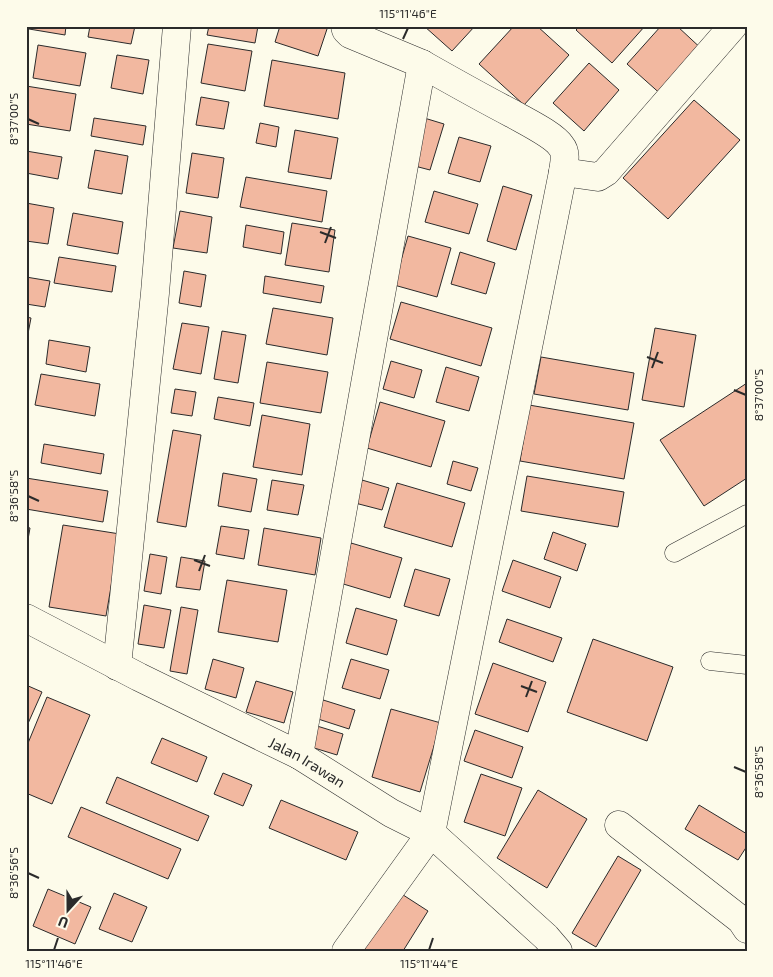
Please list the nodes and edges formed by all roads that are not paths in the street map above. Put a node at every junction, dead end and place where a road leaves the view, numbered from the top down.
1 (177, 26) edge
2 (344, 26) edge
3 (734, 26) edge
4 (422, 64) junction
5 (563, 172) junction
6 (747, 514) edge
7 (674, 552) dead end
8 (26, 618) edge
9 (710, 661) dead end
10 (747, 665) edge
11 (117, 666) junction
12 (299, 755) junction
13 (619, 825) dead end
14 (431, 833) junction
15 (747, 929) edge
16 (346, 951) edge
17 (558, 951) edge

1 - 11 street
2 - 4 street
3 - 5 street
4 - 5 street
4 - 12 street
5 - 14 street
6 - 7 lane
8 - 11 street, Jalan Irawan
9 - 10 lane
11 - 12 street, Jalan Irawan
12 - 14 street, Jalan Irawan
13 - 15 street
14 - 16 street
14 - 17 street, Jalan Irawan

